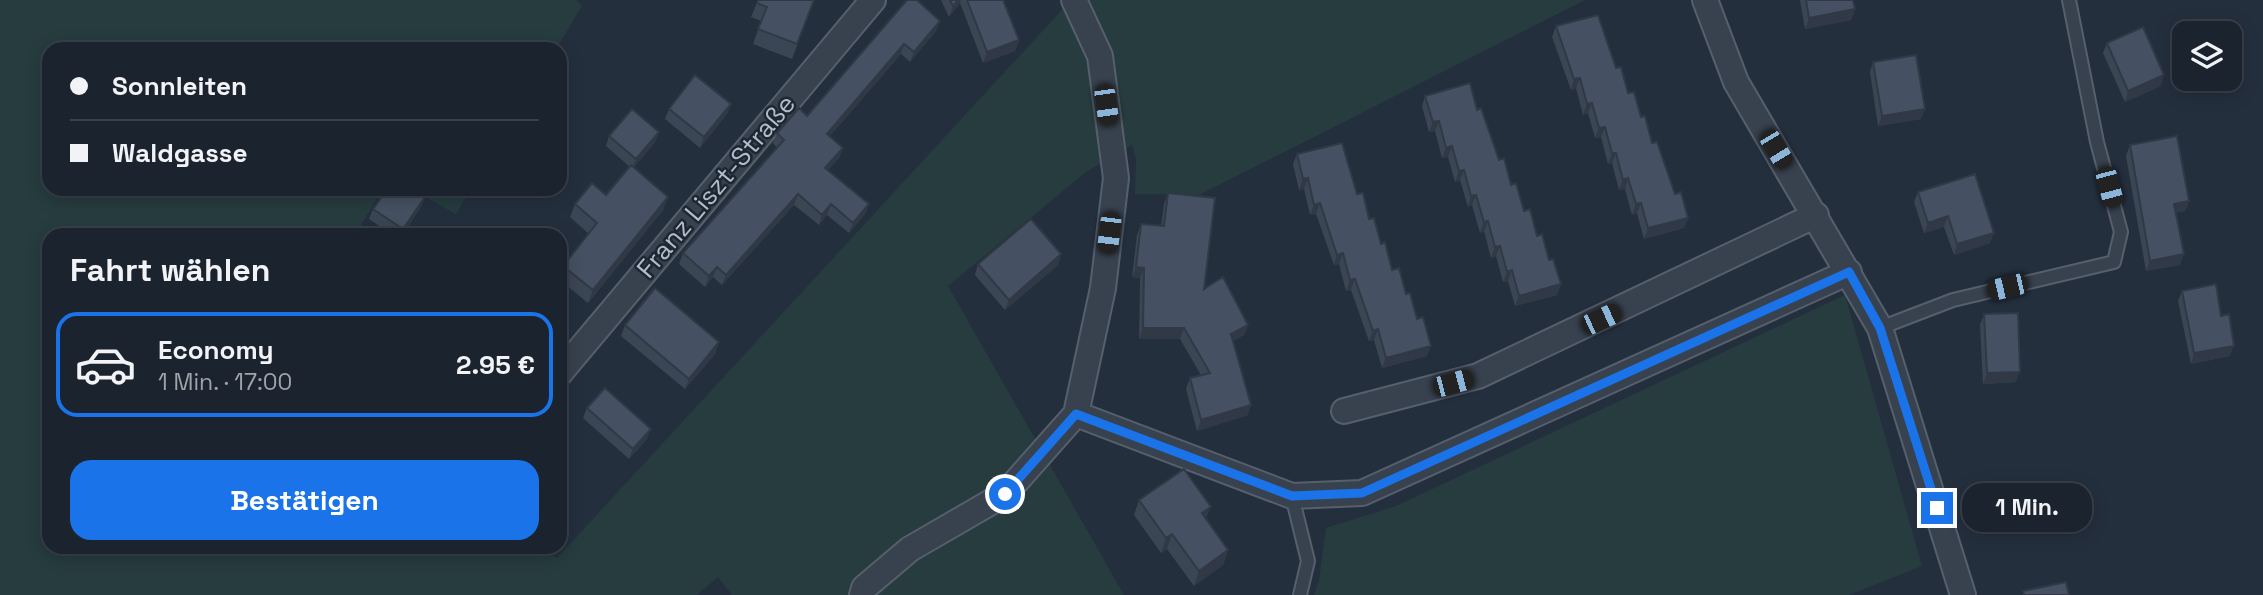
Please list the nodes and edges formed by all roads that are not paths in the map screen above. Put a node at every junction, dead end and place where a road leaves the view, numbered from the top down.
1 (873, 0) edge
2 (1074, 0) edge
3 (1705, 0) edge
4 (2068, 0) edge
5 (1816, 215) junction
6 (1849, 272) junction
7 (1880, 328) junction
8 (567, 365) edge
9 (1344, 411) dead end
10 (1076, 414) junction
11 (1292, 496) junction
12 (862, 595) edge
13 (1300, 595) edge
14 (1963, 595) edge

1 - 8 street, Franz Liszt-Straße
2 - 10 street
3 - 5 street
4 - 7 lane
5 - 6 street
5 - 9 street
6 - 7 street
6 - 11 street
7 - 14 street
10 - 11 street
10 - 12 street
11 - 13 lane

